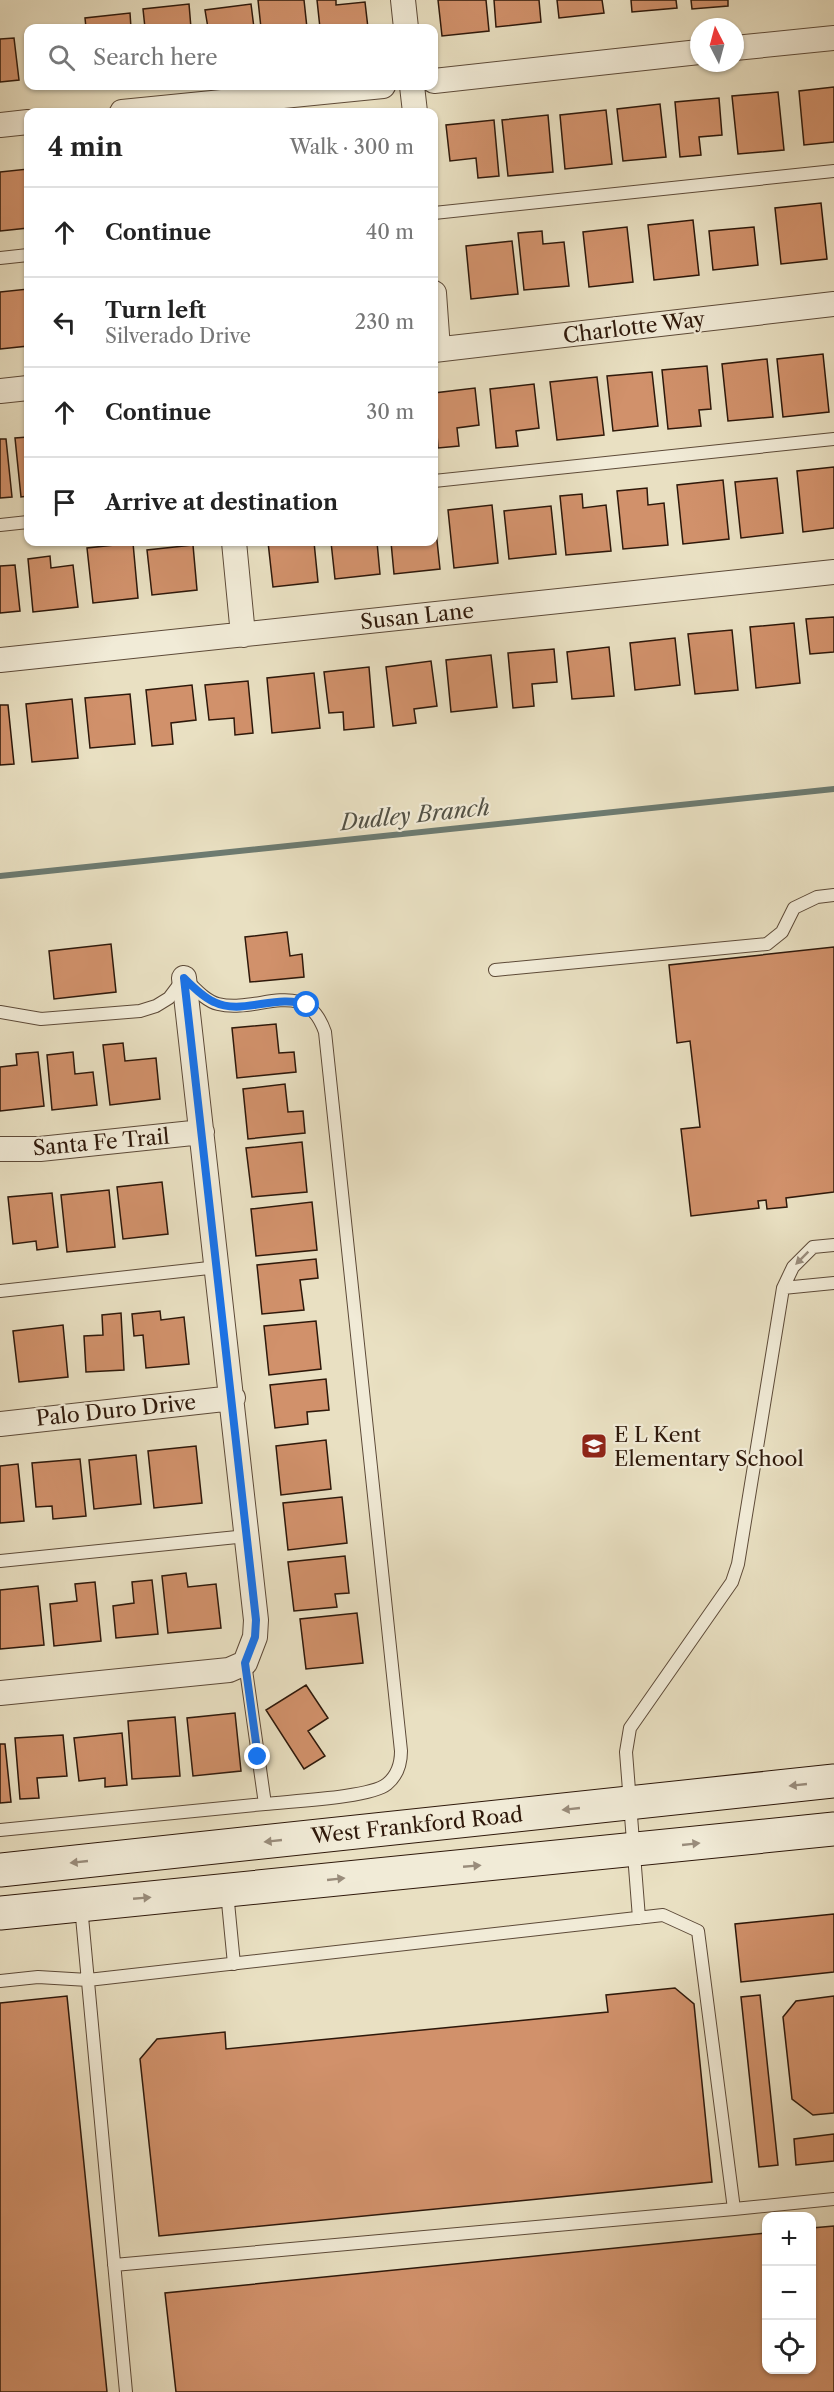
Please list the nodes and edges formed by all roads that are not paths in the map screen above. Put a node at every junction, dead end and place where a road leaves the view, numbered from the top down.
1 (403, 0) edge
2 (406, 24) edge
3 (834, 38) edge
4 (744, 47) edge
5 (690, 53) edge
6 (438, 81) edge
7 (343, 90) edge
8 (412, 90) edge
9 (162, 108) edge
10 (414, 108) edge
11 (24, 122) edge
12 (0, 125) edge
13 (834, 171) edge
14 (438, 213) edge
15 (24, 255) edge
16 (0, 258) edge
17 (834, 304) edge
18 (438, 350) edge
19 (24, 388) edge
20 (0, 391) edge
21 (834, 440) edge
22 (438, 481) edge
23 (24, 522) edge
24 (0, 525) edge
25 (234, 546) edge
26 (834, 572) edge
27 (243, 635) junction
28 (0, 660) edge
29 (834, 895) edge
30 (495, 970) dead end
31 (184, 978) junction
32 (0, 1012) edge
33 (202, 1132) junction
34 (0, 1149) edge
35 (834, 1245) edge
36 (218, 1267) junction
37 (834, 1282) edge
38 (783, 1288) junction
39 (0, 1291) edge
40 (233, 1398) junction
41 (0, 1424) edge
42 (247, 1536) junction
43 (0, 1561) edge
44 (245, 1663) junction
45 (0, 1693) edge
46 (834, 1781) edge
47 (630, 1803) junction
48 (265, 1804) junction
49 (834, 1829) edge
50 (0, 1830) edge
51 (633, 1851) junction
52 (0, 1870) edge
53 (227, 1890) junction
54 (80, 1904) junction
55 (0, 1912) edge
56 (639, 1918) junction
57 (234, 1964) junction
58 (88, 1980) junction
59 (0, 1981) edge
60 (834, 2199) edge
61 (734, 2209) junction
62 (114, 2265) junction
63 (126, 2392) edge

1 - 2 street
3 - 4 street
5 - 6 street
7 - 9 street
8 - 10 street
11 - 12 street
13 - 14 lane
15 - 16 lane
17 - 18 street, Charlotte Way
19 - 20 street
21 - 22 lane
23 - 24 lane
25 - 27 street
26 - 27 street, Susan Lane
27 - 28 street, Susan Lane
29 - 30 lane
31 - 32 lane
31 - 33 street
31 - 48 lane
33 - 34 street, Santa Fe Trail
33 - 36 street
35 -> 38 lane
36 - 39 lane
36 - 40 street
37 - 38 lane
38 - 47 lane
40 - 41 street, Palo Duro Drive
40 - 42 street
42 - 43 lane
42 - 44 street
44 - 45 street
44 - 48 lane
46 -> 47 main road, West Frankford Road
47 - 51 lane
47 -> 52 main road, West Frankford Road
48 - 50 lane
51 -> 49 main road
53 -> 51 main road
51 - 56 lane
54 -> 53 main road
53 - 57 lane
54 - 55 main road
54 - 58 lane
56 - 57 lane
56 - 61 lane
57 - 58 lane
58 - 59 lane
58 - 62 lane
60 - 61 lane
61 - 62 lane
62 - 63 lane

